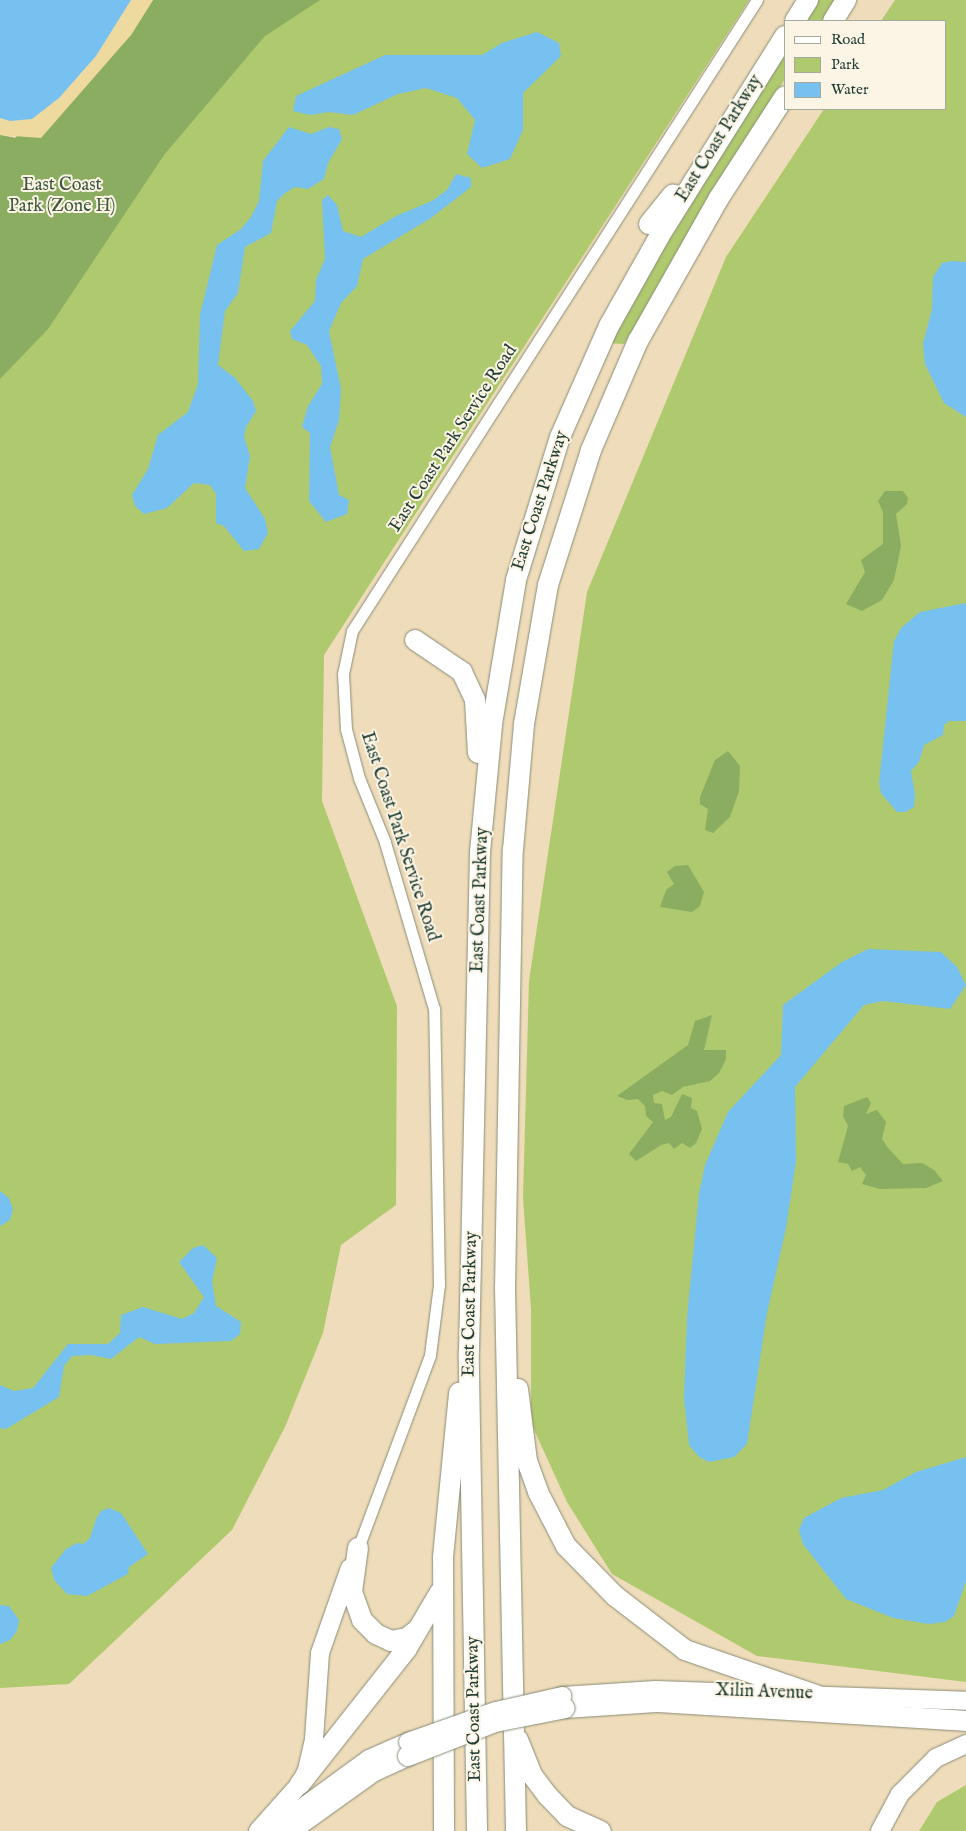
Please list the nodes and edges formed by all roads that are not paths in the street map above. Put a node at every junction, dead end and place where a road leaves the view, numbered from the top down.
1 (757, 0) edge
2 (808, 0) edge
3 (846, 0) edge
4 (795, 20) edge
5 (834, 20) edge
6 (784, 38) edge
7 (784, 98) edge
8 (734, 115) junction
9 (649, 224) dead end
10 (416, 640) dead end
11 (480, 852) junction
12 (505, 1331) junction
13 (469, 1352) junction
14 (358, 1548) junction
15 (442, 1588) junction
16 (424, 1624) junction
17 (816, 1695) junction
18 (966, 1701) edge
19 (564, 1702) junction
20 (966, 1721) edge
21 (513, 1727) junction
22 (966, 1744) edge
23 (408, 1749) junction
24 (300, 1784) junction
25 (258, 1831) edge
26 (276, 1831) edge
27 (290, 1831) edge
28 (444, 1831) edge
29 (477, 1831) edge
30 (516, 1831) edge
31 (601, 1831) edge
32 (880, 1831) edge

1 - 14 street, East Coast Park Service Road
2 - 4 highway
3 - 5 highway
6 - 8 highway, East Coast Parkway
7 - 12 highway, East Coast Parkway
8 - 9 highway
8 - 11 highway, East Coast Parkway
10 - 11 highway
11 - 13 highway, East Coast Parkway
12 - 17 highway
12 - 21 highway, East Coast Parkway
13 - 15 highway
13 - 29 highway, East Coast Parkway
14 - 16 highway
14 - 24 main road
15 - 16 highway
15 - 28 highway
16 - 24 highway
17 - 18 main road, Xilin Avenue
17 - 19 main road, Xilin Avenue
19 - 20 highway
19 - 23 highway, bridge
21 - 30 highway, East Coast Parkway
21 - 31 highway
22 - 32 main road
23 - 26 main road
23 - 27 highway
24 - 25 main road

